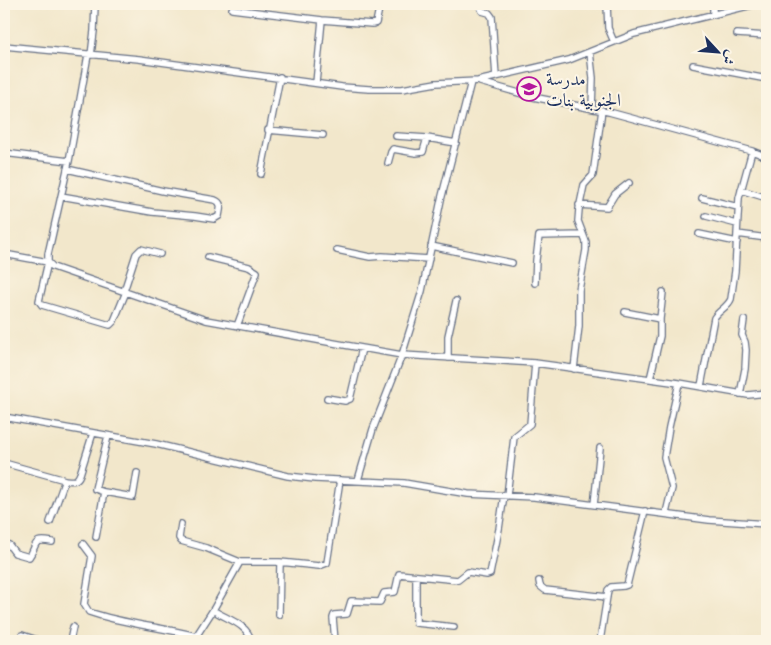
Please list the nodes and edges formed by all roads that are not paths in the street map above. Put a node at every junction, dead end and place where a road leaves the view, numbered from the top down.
1 (94, 4) edge
2 (380, 4) edge
3 (479, 4) edge
4 (607, 4) edge
5 (713, 4) edge
6 (756, 4) edge
7 (232, 9) dead end
8 (713, 15) junction
9 (322, 20) junction
10 (737, 34) dead end
11 (767, 36) edge
12 (614, 42) junction
13 (4, 46) edge
14 (590, 52) junction
15 (89, 55) junction
16 (693, 65) dead end
17 (496, 76) junction
18 (280, 77) junction
19 (767, 79) edge
20 (474, 81) junction
21 (316, 83) junction
22 (592, 108) junction
23 (602, 110) junction
24 (268, 130) junction
25 (324, 135) dead end
26 (396, 136) dead end
27 (428, 138) junction
28 (456, 143) junction
29 (752, 151) junction
30 (4, 153) edge
31 (767, 157) edge
32 (69, 161) junction
33 (388, 163) dead end
34 (68, 169) junction
35 (260, 174) dead end
36 (629, 183) dead end
37 (741, 190) junction
38 (61, 196) junction
39 (702, 198) dead end
40 (767, 198) edge
41 (579, 205) junction
42 (738, 207) junction
43 (706, 216) dead end
44 (737, 224) junction
45 (698, 234) dead end
46 (737, 234) junction
47 (583, 235) junction
48 (767, 238) edge
49 (736, 242) junction
50 (432, 246) junction
51 (337, 250) dead end
52 (4, 254) edge
53 (160, 254) dead end
54 (208, 257) dead end
55 (429, 259) junction
56 (48, 262) junction
57 (512, 264) dead end
58 (535, 284) dead end
59 (125, 292) junction
60 (663, 292) dead end
61 (456, 300) dead end
62 (625, 312) dead end
63 (660, 319) junction
64 (744, 320) dead end
65 (237, 326) junction
66 (362, 348) junction
67 (402, 354) junction
68 (448, 358) junction
69 (535, 364) junction
70 (574, 368) junction
71 (650, 378) junction
72 (679, 383) junction
73 (700, 386) junction
74 (767, 393) edge
75 (740, 394) junction
76 (327, 398) dead end
77 (4, 417) edge
78 (93, 433) junction
79 (108, 436) junction
80 (600, 448) dead end
81 (4, 462) edge
82 (137, 474) dead end
83 (65, 480) junction
84 (340, 480) junction
85 (358, 480) junction
86 (104, 492) junction
87 (506, 495) junction
88 (594, 505) junction
89 (645, 511) junction
90 (666, 513) junction
91 (50, 522) dead end
92 (181, 524) dead end
93 (767, 524) edge
94 (96, 537) dead end
95 (52, 542) dead end
96 (4, 543) edge
97 (83, 544) dead end
98 (767, 552) edge
99 (240, 562) junction
100 (280, 562) junction
101 (416, 576) junction
102 (765, 576) dead end
103 (539, 581) dead end
104 (607, 597) junction
105 (213, 610) junction
106 (279, 615) dead end
107 (73, 627) dead end
108 (454, 628) dead end
109 (22, 635) dead end
110 (195, 639) edge
111 (40, 641) edge
112 (70, 641) edge
113 (251, 641) edge
114 (335, 641) edge
115 (600, 641) edge

1 - 15 street
2 - 9 street
3 - 17 street
4 - 12 street
5 - 8 street
6 - 8 street
7 - 9 street
8 - 12 street
9 - 21 street
10 - 11 street
12 - 14 street
13 - 15 street
14 - 17 street
14 - 22 street
15 - 18 street
15 - 32 street
16 - 19 street
17 - 20 street
18 - 21 street
18 - 24 street
20 - 21 street
20 - 22 street
20 - 28 street
22 - 23 street
23 - 29 street
23 - 41 street
24 - 25 street
24 - 35 street
26 - 27 street
27 - 28 street
27 - 33 street
28 - 50 street
29 - 31 street
29 - 37 street
30 - 32 street
32 - 34 street
34 - 38 street
34 - 38 street
36 - 41 street
37 - 40 street
37 - 42 street
38 - 56 street
39 - 42 street
41 - 47 street
42 - 44 street
43 - 44 street
44 - 46 street
45 - 49 street
46 - 48 street
46 - 49 street
47 - 58 street
47 - 70 street
49 - 73 street
50 - 55 street
50 - 57 street
51 - 55 street
52 - 56 street
53 - 59 street
54 - 65 street
55 - 67 street
56 - 59 street
56 - 59 street
59 - 65 street
60 - 63 street
61 - 68 street
62 - 63 street
63 - 71 street
64 - 75 street
65 - 66 street
66 - 67 street
66 - 76 street
67 - 68 street
67 - 85 street
68 - 69 street
69 - 70 street
69 - 87 street
70 - 71 street
71 - 72 street
72 - 73 street
72 - 90 street
73 - 75 street
74 - 75 street
77 - 78 street
78 - 79 street
78 - 83 street
79 - 84 street
79 - 86 street
80 - 88 street
81 - 83 street
82 - 86 street
83 - 91 street
84 - 85 street
84 - 100 street
85 - 87 street
86 - 94 street
87 - 88 street
87 - 101 street
88 - 89 street
89 - 90 street
89 - 104 street
90 - 93 street
92 - 99 street
95 - 96 street
97 - 110 street
98 - 102 street
99 - 100 street
99 - 105 street
100 - 106 street
101 - 108 street
101 - 114 street
103 - 104 street
104 - 115 street
105 - 110 street
105 - 113 street
107 - 112 street
109 - 111 street

